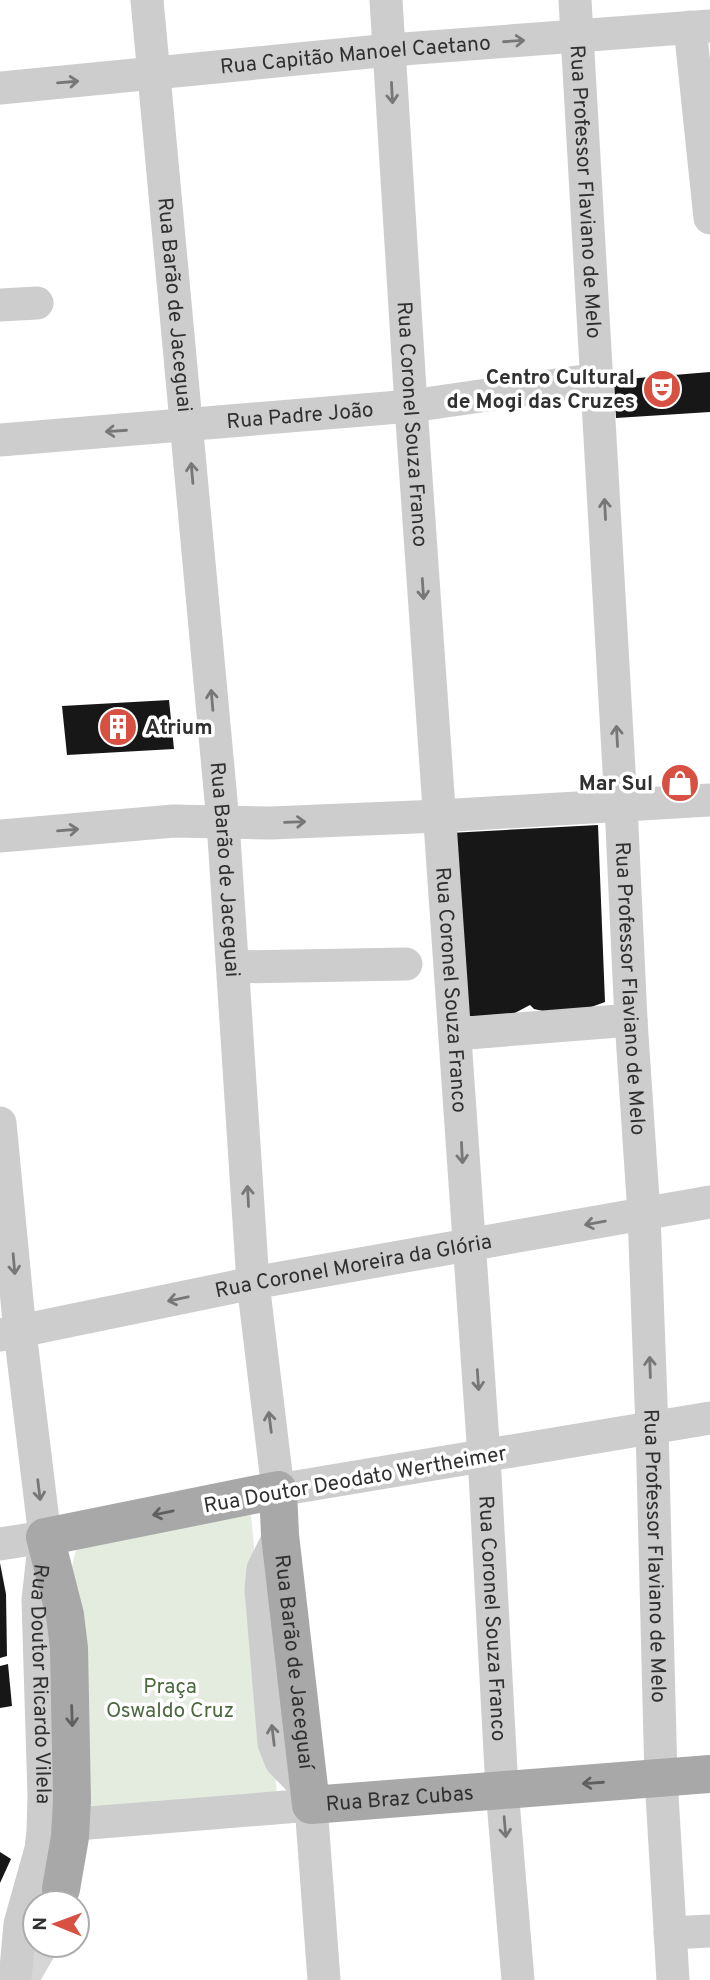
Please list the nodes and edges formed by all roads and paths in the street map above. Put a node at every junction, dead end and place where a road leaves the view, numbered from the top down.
1 (147, 0) edge
2 (386, 0) edge
3 (575, 0) edge
4 (700, 27) edge
5 (578, 37) junction
6 (390, 50) junction
7 (154, 74) junction
8 (0, 88) edge
9 (710, 218) edge
10 (37, 303) dead end
11 (0, 305) edge
12 (597, 379) junction
13 (411, 406) junction
14 (187, 425) junction
15 (0, 440) edge
16 (710, 800) edge
17 (621, 805) junction
18 (439, 816) junction
19 (223, 822) junction
20 (0, 836) edge
21 (406, 964) dead end
22 (234, 967) junction
23 (631, 1020) junction
24 (455, 1034) junction
25 (0, 1123) edge
26 (710, 1202) edge
27 (644, 1214) junction
28 (467, 1246) junction
29 (253, 1283) junction
30 (10, 1333) edge
31 (710, 1418) edge
32 (652, 1428) junction
33 (484, 1456) junction
34 (278, 1490) junction
35 (45, 1537) junction
36 (0, 1544) edge
37 (710, 1774) edge
38 (661, 1778) junction
39 (502, 1789) junction
40 (310, 1798) junction
41 (89, 1823) dead end
42 (61, 1889) dead end
43 (710, 1931) edge
44 (670, 1933) junction
45 (15, 1980) edge
46 (324, 1980) edge
47 (518, 1980) edge
48 (673, 1980) edge

1 - 7 street, Rua Barão de Jaceguai
2 - 6 street, Rua Coronel Souza Franco
3 - 5 street, Rua Professor Flaviano de Melo
4 - 5 street, Rua Capitão Manoel Caetano
4 - 9 street
6 -> 5 street, Rua Capitão Manoel Caetano
5 - 12 street, Rua Professor Flaviano de Melo
6 - 7 street, Rua Capitão Manoel Caetano
6 -> 13 street, Rua Coronel Souza Franco
8 -> 7 street, Rua Capitão Manoel Caetano
7 - 14 street, Rua Barão de Jaceguai
10 - 11 street
12 - 13 street, Rua Padre João
17 -> 12 street, Rua Professor Flaviano de Melo
13 - 14 street, Rua Padre João
13 -> 18 street, Rua Coronel Souza Franco
14 -> 15 street, Rua Padre João
19 -> 14 street, Rua Barão de Jaceguai
16 - 17 street
17 - 18 street
17 - 23 street, Rua Professor Flaviano de Melo
19 -> 18 street
18 - 24 street, Rua Coronel Souza Franco
20 -> 19 street
19 - 22 street, Rua Barão de Jaceguai
21 - 22 street
29 -> 22 street, Rua Barão de Jaceguai
23 - 24 street
23 - 27 street, Rua Professor Flaviano de Melo
24 -> 28 street, Rua Coronel Souza Franco
25 -> 30 street, Rua Doutor Ricardo Vilela
26 - 27 street, Rua Coronel Moreira da Glória
27 -> 28 street, Rua Coronel Moreira da Glória
32 -> 27 street, Rua Professor Flaviano de Melo
28 - 29 street, Rua Coronel Moreira da Glória
28 -> 33 street, Rua Coronel Souza Franco
29 -> 30 street, Rua Coronel Moreira da Glória
34 -> 29 street, Rua Barão de Jaceguai
30 -> 35 street, Rua Doutor Ricardo Vilela
31 - 32 street, Rua Doutor Deodato Wertheimer
32 - 33 street, Rua Doutor Deodato Wertheimer
32 - 38 street, Rua Professor Flaviano de Melo
33 - 34 street, Rua Doutor Deodato Wertheimer
33 - 39 street, Rua Coronel Souza Franco
34 -> 35 main road, Rua Doutor Deodato Wertheimer
40 -> 34 main road, Rua Barão de Jaceguaí
35 - 36 street, Rua Doutor Deodato Wertheimer
35 -> 42 main road
35 - 45 street, Rua Doutor Ricardo Vilela
37 - 38 main road, Rua Braz Cubas
38 -> 39 main road, Rua Braz Cubas
38 - 44 street, Rua Professor Flaviano de Melo
39 - 40 main road, Rua Braz Cubas
39 -> 47 street, Rua Coronel Souza Franco
40 - 41 street, Rua Braz Cubas
40 - 46 street, Rua Barão de Jaceguaí
43 - 44 street
44 - 48 street, Rua Professor Flaviano de Melo

